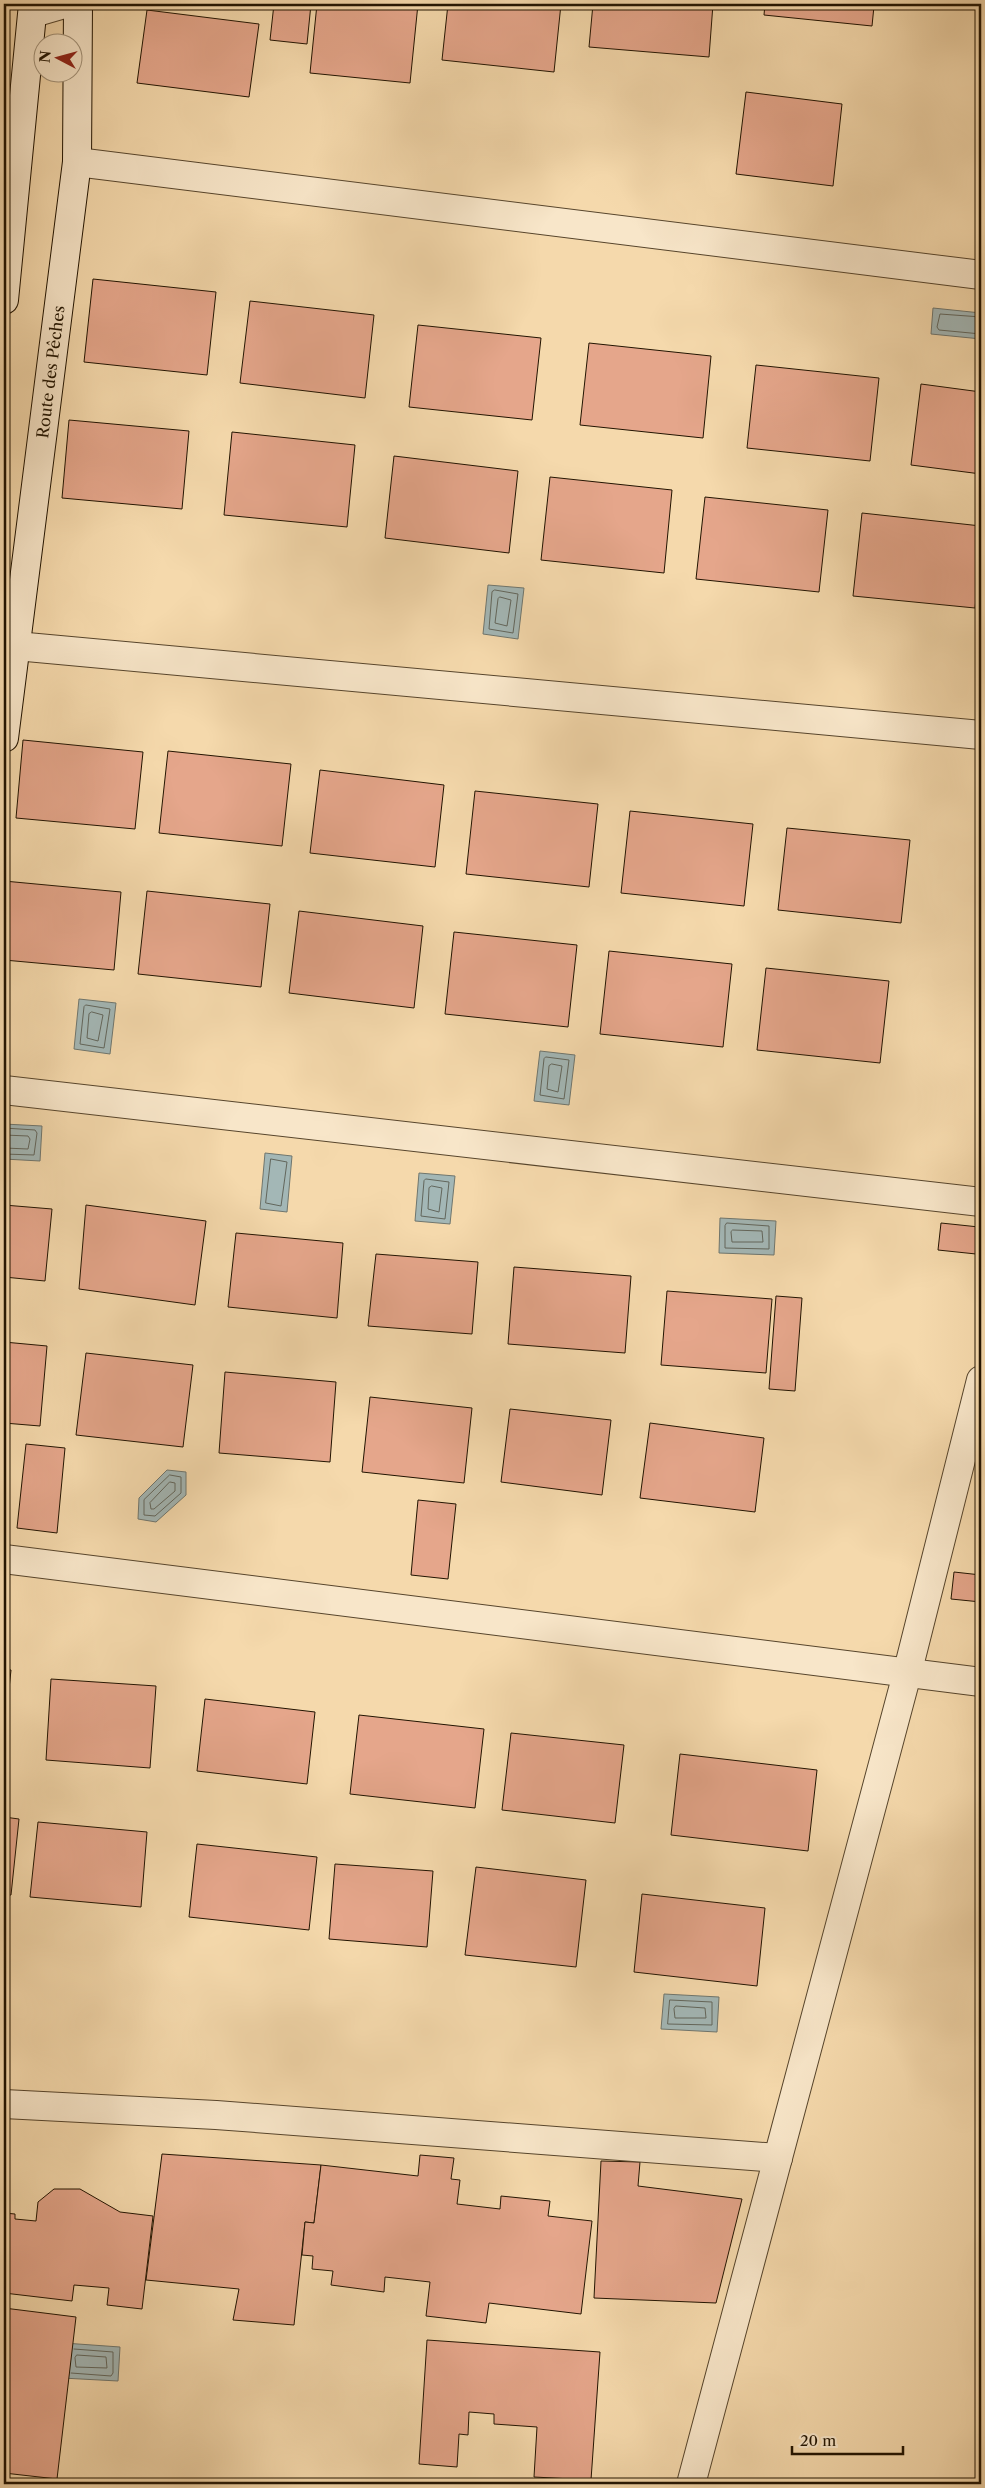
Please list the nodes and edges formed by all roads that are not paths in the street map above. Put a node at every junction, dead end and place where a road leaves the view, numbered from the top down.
1 (64, 4) edge
2 (78, 4) edge
3 (33, 8) edge
4 (77, 162) junction
5 (981, 275) edge
6 (4, 300) edge
7 (16, 646) junction
8 (981, 735) edge
9 (4, 738) edge
10 (4, 1090) edge
11 (981, 1202) edge
12 (981, 1380) edge
13 (4, 1558) edge
14 (907, 1674) junction
15 (981, 1682) edge
16 (4, 2104) edge
17 (778, 2158) junction
18 (690, 2484) edge

1 - 3 street
2 - 4 street, Route des Pêches
3 - 6 street
4 - 5 street
4 - 7 street, Route des Pêches
7 - 8 street
7 - 9 street, Route des Pêches
10 - 11 street
12 - 14 street
13 - 14 street
14 - 15 street
14 - 17 street
16 - 17 street
17 - 18 street

